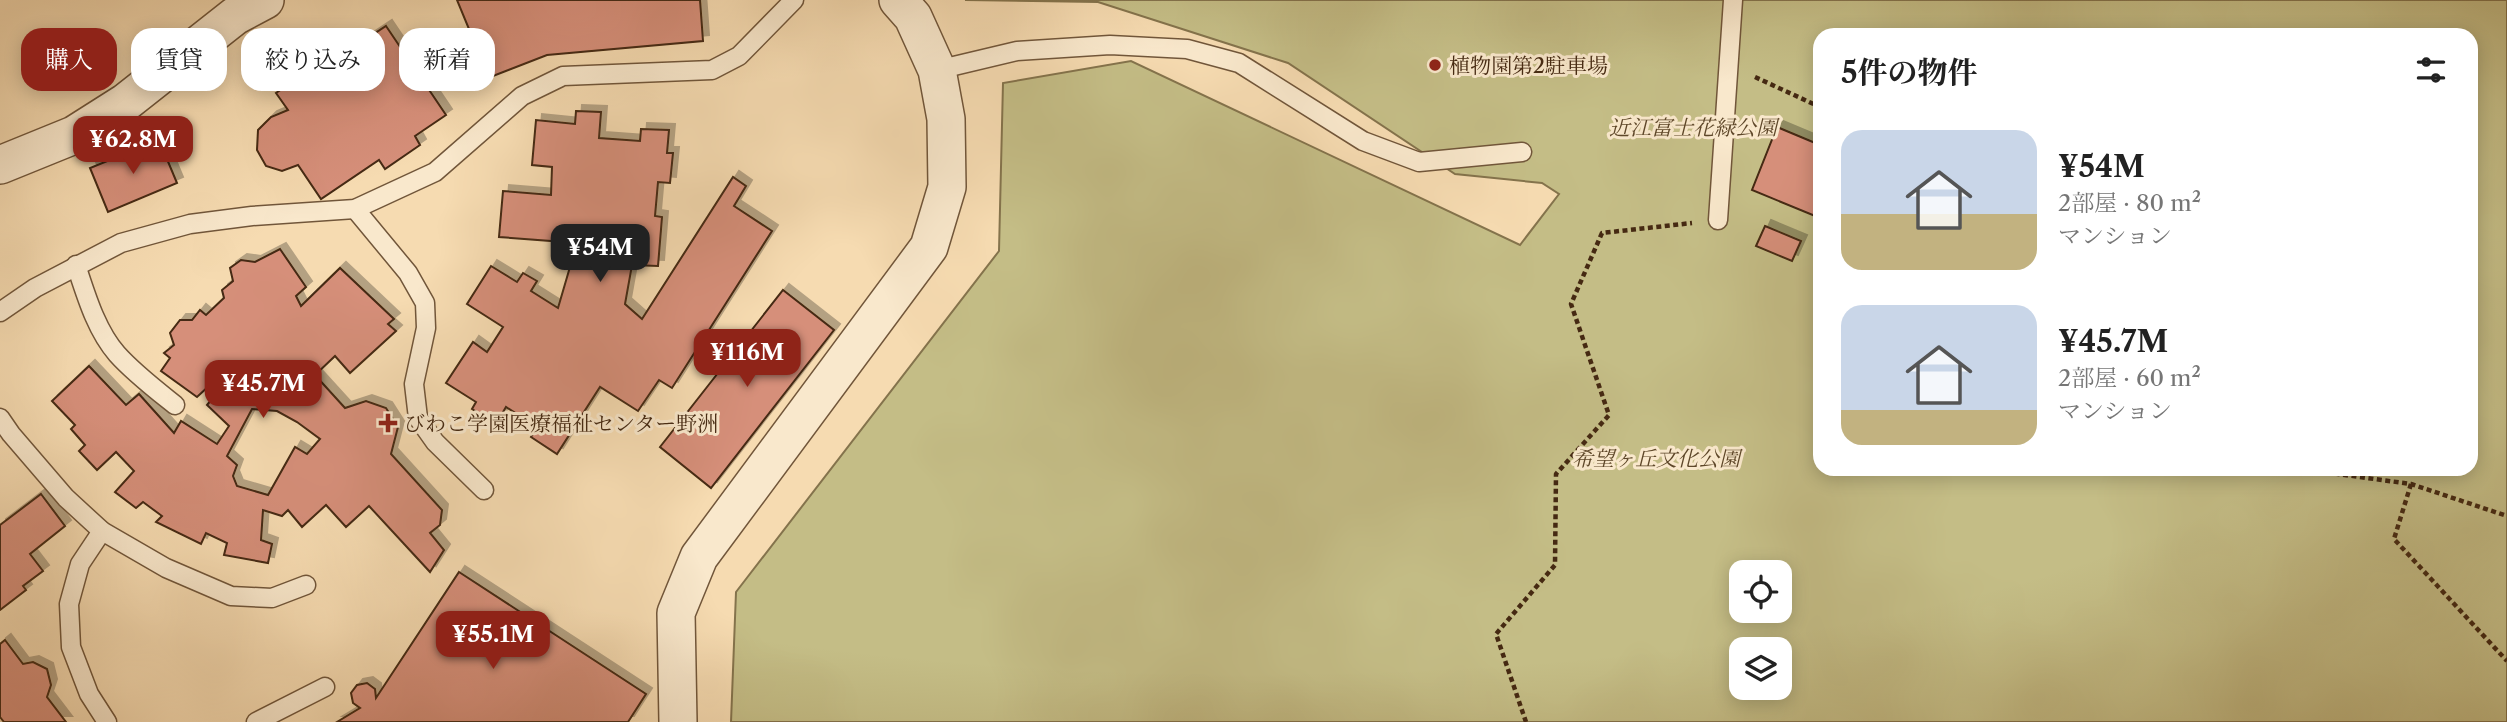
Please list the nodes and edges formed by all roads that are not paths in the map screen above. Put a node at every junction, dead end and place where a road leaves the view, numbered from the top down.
1 (265, 0) edge
2 (794, 0) edge
3 (898, 0) edge
4 (1733, 0) edge
5 (937, 70) junction
6 (1522, 152) dead end
7 (0, 165) edge
8 (355, 209) junction
9 (1718, 220) road end
10 (76, 265) junction
11 (0, 312) edge
12 (175, 405) dead end
13 (0, 418) edge
14 (484, 490) dead end
15 (102, 531) junction
16 (306, 585) dead end
17 (325, 687) dead end
18 (107, 722) edge
19 (256, 722) edge
20 (678, 722) edge

1 - 7 street
2 - 8 lane
3 - 5 street
4 - 9 lane
5 - 6 lane
5 - 20 street
8 - 10 lane
8 - 14 lane
10 - 11 lane
10 - 12 lane
13 - 15 lane
15 - 16 lane
15 - 18 lane
17 - 19 lane

